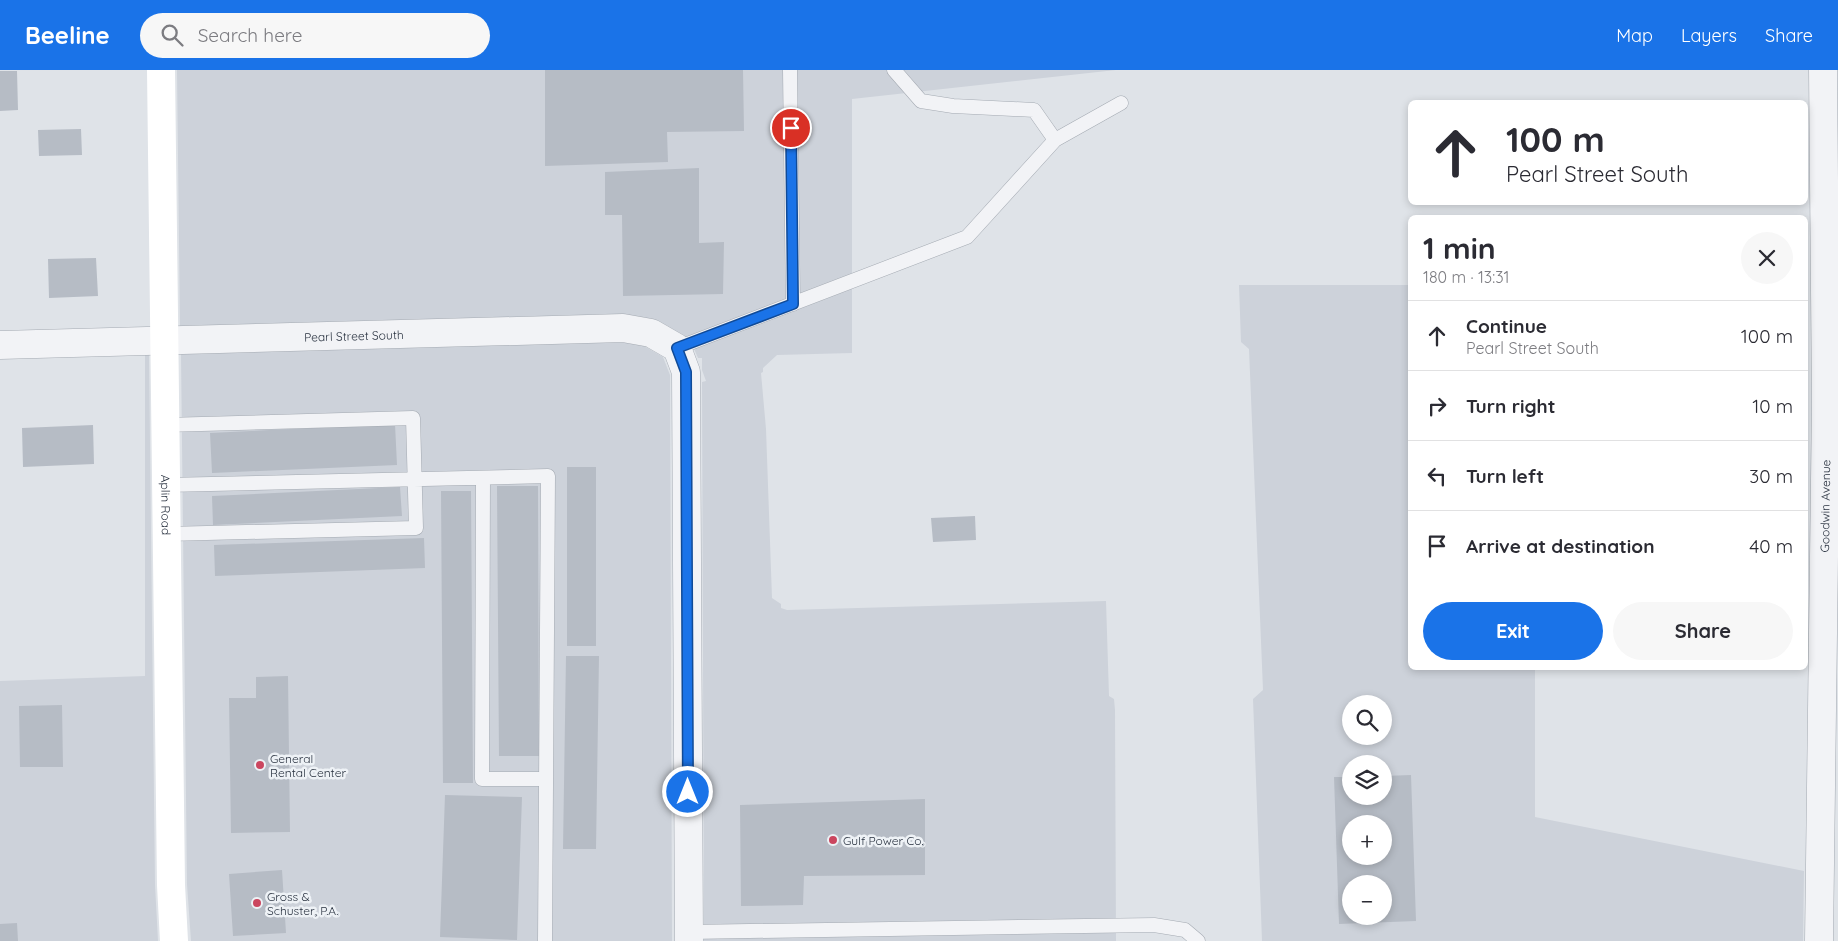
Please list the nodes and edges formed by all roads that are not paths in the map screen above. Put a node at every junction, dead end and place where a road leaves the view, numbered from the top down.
1 (161, 70) edge
2 (790, 70) edge
3 (894, 70) edge
4 (1823, 70) edge
5 (1122, 103) dead end
6 (1055, 140) junction
7 (793, 304) junction
8 (1832, 304) edge
9 (164, 341) junction
10 (0, 345) edge
11 (681, 360) junction
12 (165, 425) junction
13 (484, 478) junction
14 (415, 480) junction
15 (166, 485) junction
16 (167, 534) junction
17 (1831, 564) edge
18 (1830, 710) edge
19 (546, 779) junction
20 (689, 936) edge
21 (174, 941) edge
22 (545, 941) edge
23 (1198, 941) edge
24 (1819, 941) edge

1 - 9 street, Aplin Road
2 - 7 lane
3 - 6 lane
4 - 8 street, Goodwin Avenue
5 - 6 lane
6 - 7 lane
7 - 11 lane
8 - 17 street, Goodwin Avenue
9 - 10 street, Pearl Street South
9 - 11 street, Pearl Street South
9 - 12 street, Aplin Road
11 - 20 street
12 - 14 lane
12 - 15 street, Aplin Road
13 - 14 lane
13 - 19 lane
13 - 19 lane
14 - 15 lane
14 - 16 lane
15 - 16 street, Aplin Road
16 - 21 street, Aplin Road
17 - 18 street, Goodwin Avenue
18 - 24 street, Goodwin Avenue
19 - 22 lane
20 - 23 lane

